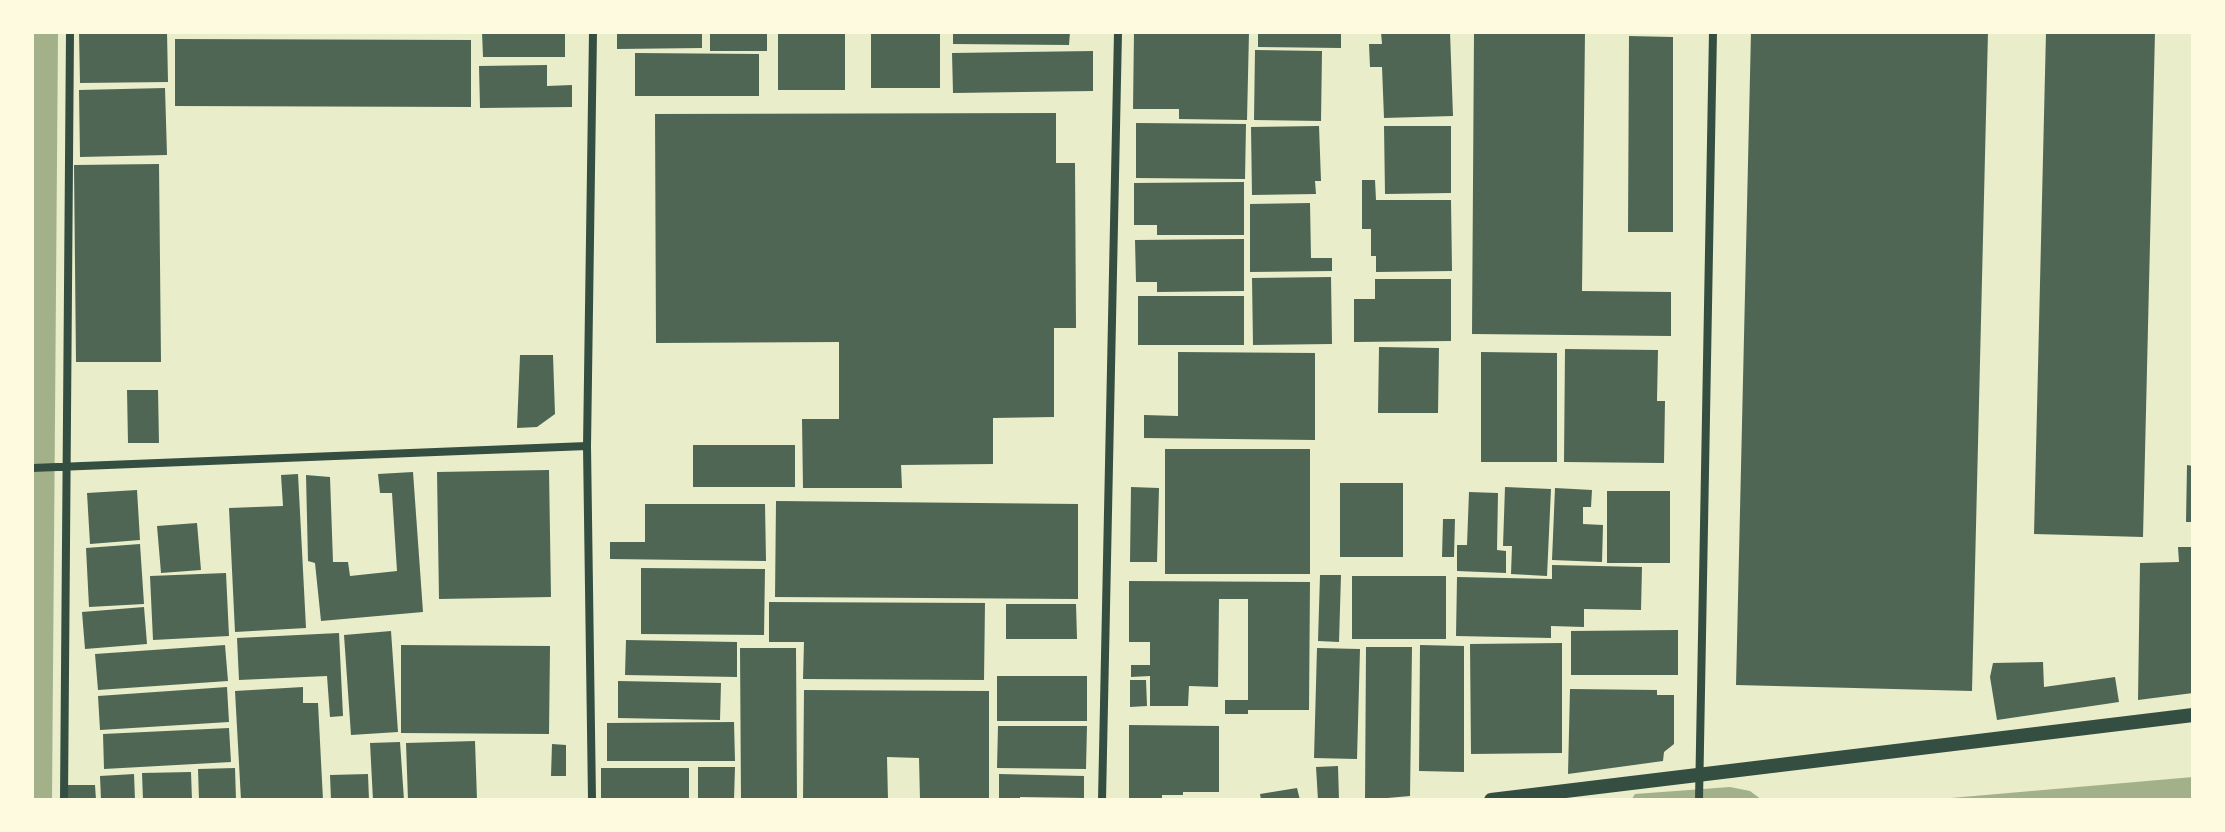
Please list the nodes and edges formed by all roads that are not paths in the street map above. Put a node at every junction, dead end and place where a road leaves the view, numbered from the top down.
1 (70, 32) edge
2 (593, 32) edge
3 (1118, 32) edge
4 (1713, 32) edge
5 (587, 446) junction
6 (64, 466) junction
7 (32, 468) edge
8 (2193, 715) edge
9 (1699, 780) junction
10 (64, 800) edge
11 (592, 800) edge
12 (1102, 800) edge
13 (1491, 800) edge
14 (1699, 800) edge

1 - 6 street
2 - 5 street
3 - 12 street
4 - 9 street
5 - 6 street
5 - 11 street
6 - 7 street
6 - 10 street
8 - 9 street
9 - 13 street
9 - 14 street

